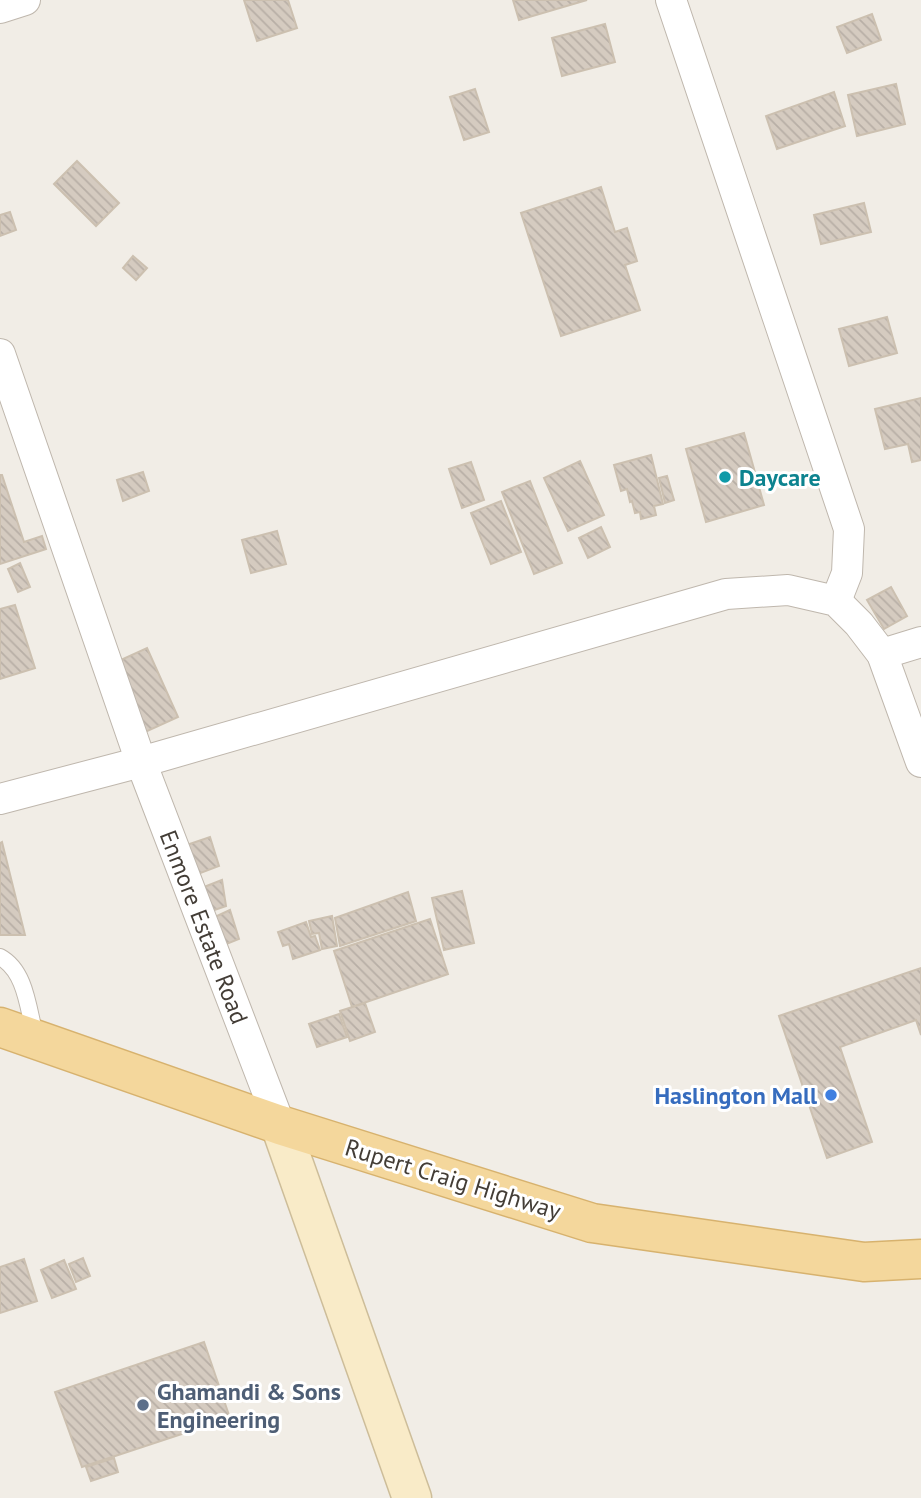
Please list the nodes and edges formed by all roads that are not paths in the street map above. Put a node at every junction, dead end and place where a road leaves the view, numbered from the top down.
1 (24, 0) edge
2 (671, 0) edge
3 (0, 8) edge
4 (0, 354) edge
5 (836, 601) junction
6 (921, 642) edge
7 (882, 654) junction
8 (141, 762) junction
9 (921, 762) edge
10 (0, 799) edge
11 (0, 957) edge
12 (0, 1027) edge
13 (36, 1040) junction
14 (279, 1125) junction
15 (921, 1259) edge
16 (412, 1498) edge

1 - 3 street
2 - 5 street
4 - 8 street, Enmore Estate Road
5 - 7 street
5 - 8 street
6 - 7 street
7 - 9 street
8 - 10 street
8 - 14 street, Enmore Estate Road
11 - 13 lane
12 - 13 main road, Rupert Craig Highway
13 - 14 main road, Rupert Craig Highway
14 - 15 main road, Rupert Craig Highway
14 - 16 main road, Enmore Estate Road

